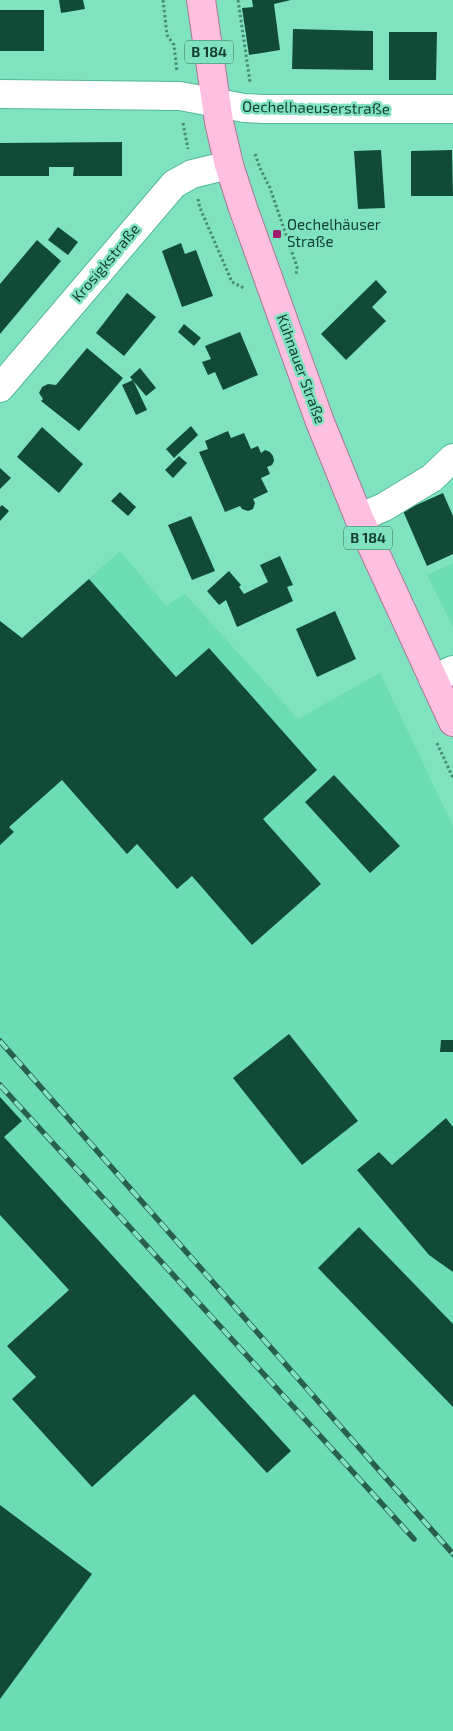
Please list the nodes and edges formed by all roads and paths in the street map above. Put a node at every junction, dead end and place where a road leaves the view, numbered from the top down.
1 (162, 0) edge
2 (201, 0) edge
3 (238, 0) edge
4 (0, 94) edge
5 (180, 96) junction
6 (216, 103) junction
7 (244, 108) junction
8 (453, 109) edge
9 (252, 146) dead end
10 (229, 165) junction
11 (192, 174) junction
12 (296, 279) dead end
13 (232, 282) dead end
14 (0, 388) edge
15 (453, 458) edge
16 (359, 518) junction
17 (443, 674) edge
18 (453, 722) edge

1 - 5 path
2 - 6 main road, Kühnauer Straße / B 184
3 - 7 path
4 - 5 street, Oechelhaeuserstraße
5 - 6 street, Oechelhaeuserstraße
5 - 11 path
6 - 7 street, Oechelhaeuserstraße
6 - 10 main road, Kühnauer Straße / B 184
7 - 8 street, Oechelhaeuserstraße
9 - 12 path
10 - 11 street, Krosigkstraße
10 - 16 main road, Kühnauer Straße / B 184
11 - 13 path
11 - 14 street, Krosigkstraße
15 - 16 street
16 - 17 main road, Kühnauer Straße / B 184
17 - 18 main road, Kühnauer Straße / B 184

